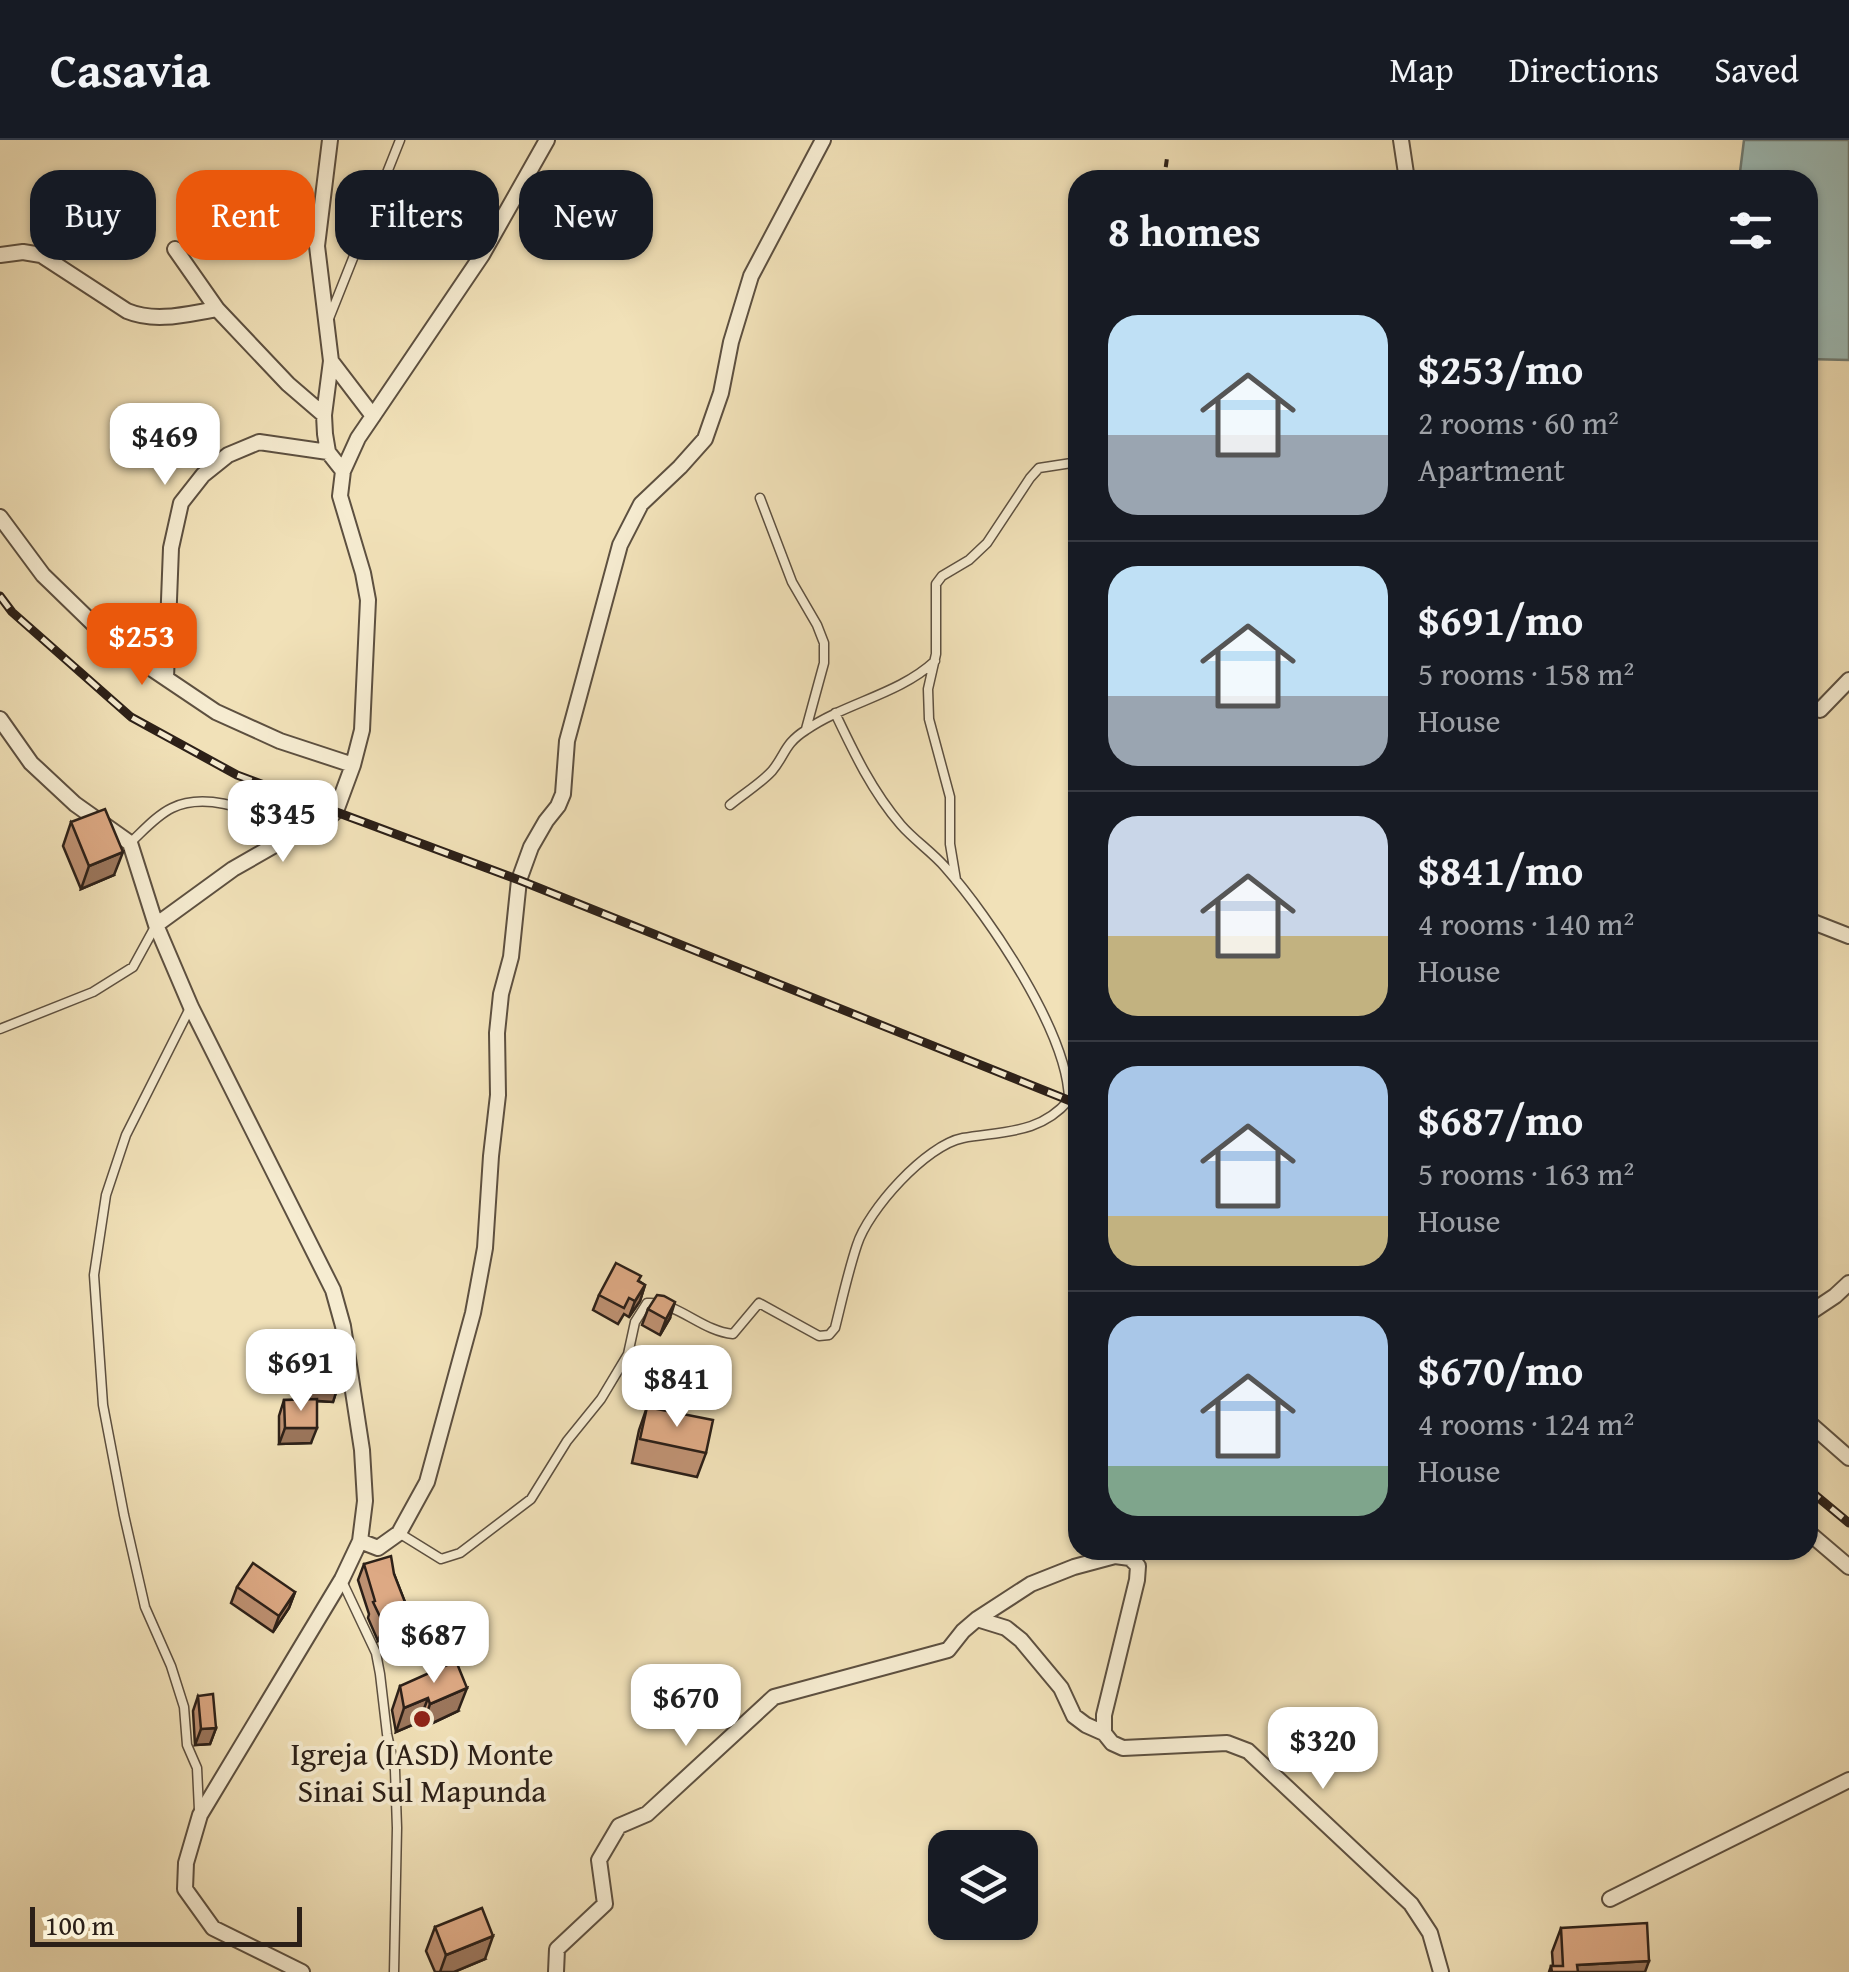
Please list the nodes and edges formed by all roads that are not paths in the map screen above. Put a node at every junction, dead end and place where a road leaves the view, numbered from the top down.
1 (330, 140) edge
2 (400, 140) edge
3 (547, 140) edge
4 (823, 140) edge
5 (1400, 140) edge
6 (1406, 170) edge
7 (174, 249) dead end
8 (0, 255) edge
9 (217, 309) junction
10 (326, 325) junction
11 (331, 361) junction
12 (324, 415) junction
13 (372, 416) junction
14 (328, 452) junction
15 (1068, 464) edge
16 (343, 471) junction
17 (760, 498) dead end
18 (0, 517) edge
19 (935, 661) junction
20 (166, 678) junction
21 (1849, 680) edge
22 (1820, 710) dead end
23 (835, 714) junction
24 (0, 719) edge
25 (806, 730) junction
26 (353, 765) junction
27 (730, 805) dead end
28 (302, 829) junction
29 (130, 842) junction
30 (956, 880) junction
31 (1818, 924) edge
32 (156, 925) junction
33 (1849, 936) edge
34 (191, 1008) junction
35 (0, 1029) edge
36 (1068, 1080) edge
37 (1068, 1101) edge
38 (1849, 1283) edge
39 (1818, 1307) edge
40 (1818, 1431) edge
41 (1849, 1458) edge
42 (399, 1533) junction
43 (360, 1541) junction
44 (1818, 1541) edge
45 (1100, 1560) edge
46 (1132, 1560) edge
47 (1849, 1567) edge
48 (342, 1579) junction
49 (977, 1620) junction
50 (1104, 1733) junction
51 (1849, 1780) edge
52 (200, 1815) junction
53 (1610, 1899) dead end
54 (302, 1972) edge
55 (394, 1972) edge
56 (556, 1972) edge
57 (1441, 1972) edge

1 - 10 street
2 - 10 lane
3 - 13 street
4 - 42 street
5 - 6 street
7 - 9 street
8 - 9 street
9 - 12 street
10 - 11 street
11 - 12 street
11 - 13 street
12 - 14 street
13 - 16 street
14 - 16 street
14 - 20 street
15 - 19 lane
16 - 26 street
17 - 25 lane
18 - 20 street
19 - 23 lane
19 - 30 lane
20 - 26 street
21 - 22 street
23 - 25 lane
23 - 30 lane
24 - 29 street
25 - 27 lane
26 - 28 street
28 - 29 lane
28 - 32 street
29 - 32 street
30 - 36 lane
31 - 33 street
32 - 34 street
32 - 35 lane
34 - 43 street
34 - 52 lane
37 - 42 lane
38 - 39 street
40 - 41 street
42 - 43 street
43 - 48 street
44 - 47 street
45 - 49 street
46 - 50 street
48 - 52 street
48 - 55 lane
49 - 50 street
49 - 56 street
50 - 57 street
51 - 53 street
52 - 54 street

